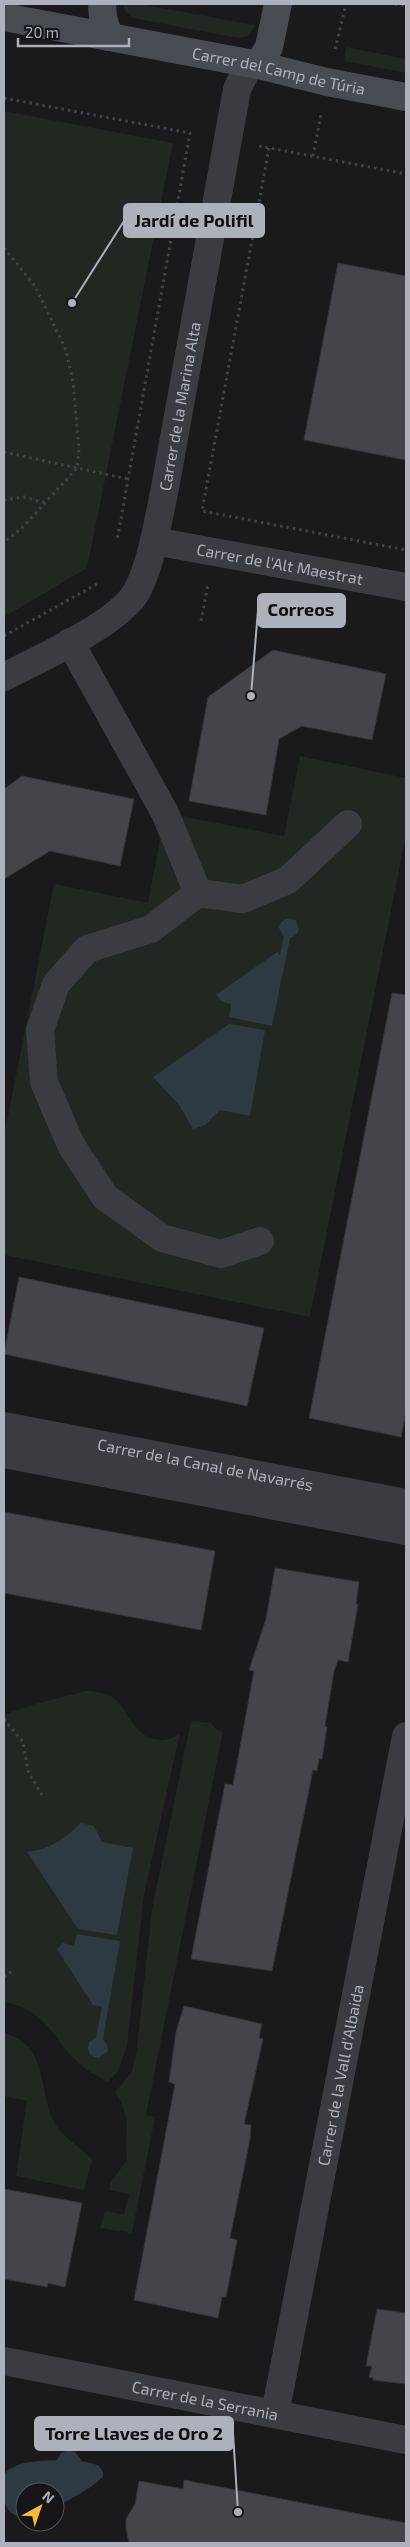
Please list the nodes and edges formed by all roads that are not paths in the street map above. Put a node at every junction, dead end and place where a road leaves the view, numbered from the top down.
1 (102, 4) edge
2 (278, 4) edge
3 (4, 17) edge
4 (109, 37) junction
5 (254, 64) junction
6 (406, 97) edge
7 (154, 541) junction
8 (406, 587) edge
9 (70, 642) junction
10 (4, 677) edge
11 (348, 824) dead end
12 (198, 893) junction
13 (260, 1241) dead end
14 (4, 1426) edge
15 (4, 1454) edge
16 (406, 1503) edge
17 (406, 1532) edge
18 (406, 1736) edge
19 (4, 2361) edge
20 (275, 2414) junction
21 (406, 2440) edge

1 - 4 main road
2 - 5 main road
3 - 4 main road, Carrer del Camp de Túria
4 - 5 main road, Carrer del Camp de Túria
5 - 6 main road, Carrer del Camp de Túria
5 - 7 street, Carrer de la Marina Alta
7 - 8 street, Carrer de l'Alt Maestrat
7 - 9 street, Carrer de la Marina Alta
9 - 10 street, Carrer de la Marina Alta
9 - 12 street
11 - 12 street
12 - 13 street
14 - 16 street, Carrer de la Canal de Navarrés
15 - 17 street, Carrer de la Canal de Navarrés
18 - 20 street, Carrer de la Vall d'Albaida
19 - 20 street, Carrer de la Serrania
20 - 21 street, Carrer de la Serrania

